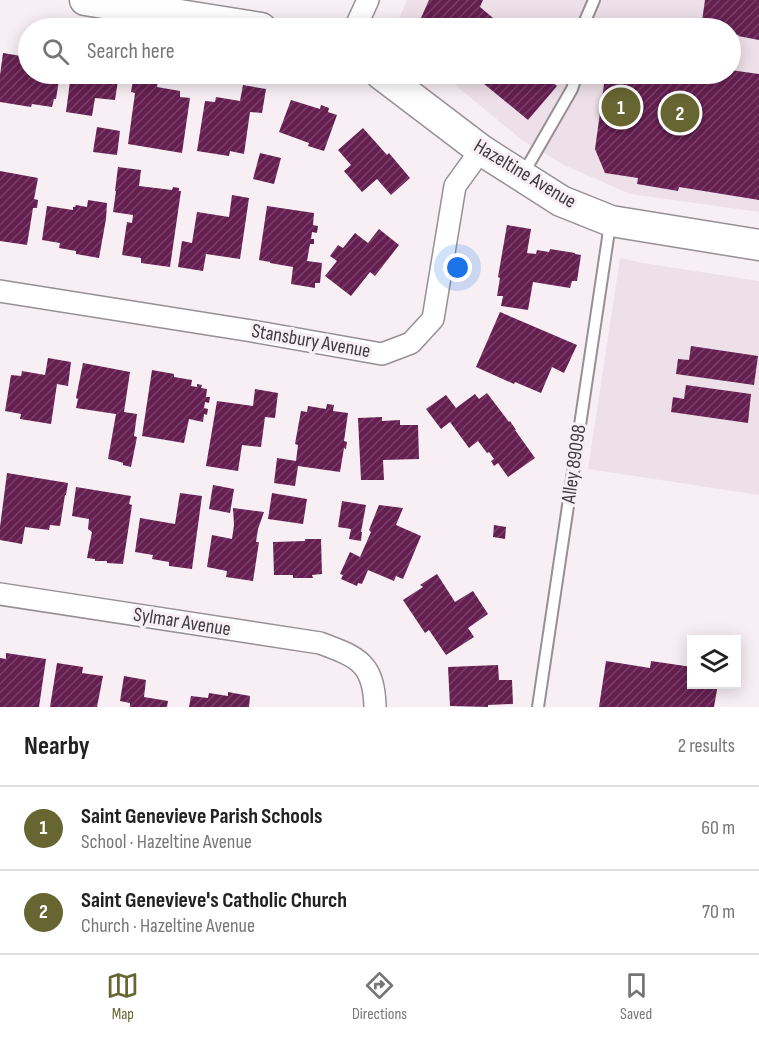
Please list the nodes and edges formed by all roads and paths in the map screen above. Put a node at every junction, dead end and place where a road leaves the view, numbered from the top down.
1 (85, 0) edge
2 (368, 0) edge
3 (594, 0) edge
4 (198, 18) edge
5 (360, 18) edge
6 (588, 18) edge
7 (394, 84) edge
8 (574, 84) edge
9 (481, 150) junction
10 (522, 176) junction
11 (611, 221) junction
12 (759, 245) edge
13 (0, 291) edge
14 (0, 594) edge
15 (375, 707) edge
16 (538, 707) edge

1 - 4 street
2 - 5 street
3 - 6 lane
7 - 9 street, Hazeltine Avenue
8 - 10 lane
9 - 10 street, Hazeltine Avenue
9 - 13 street, Stansbury Avenue
10 - 11 street, Hazeltine Avenue
11 - 12 street, Hazeltine Avenue
11 - 16 lane, Alley 89098
14 - 15 street, Sylmar Avenue

